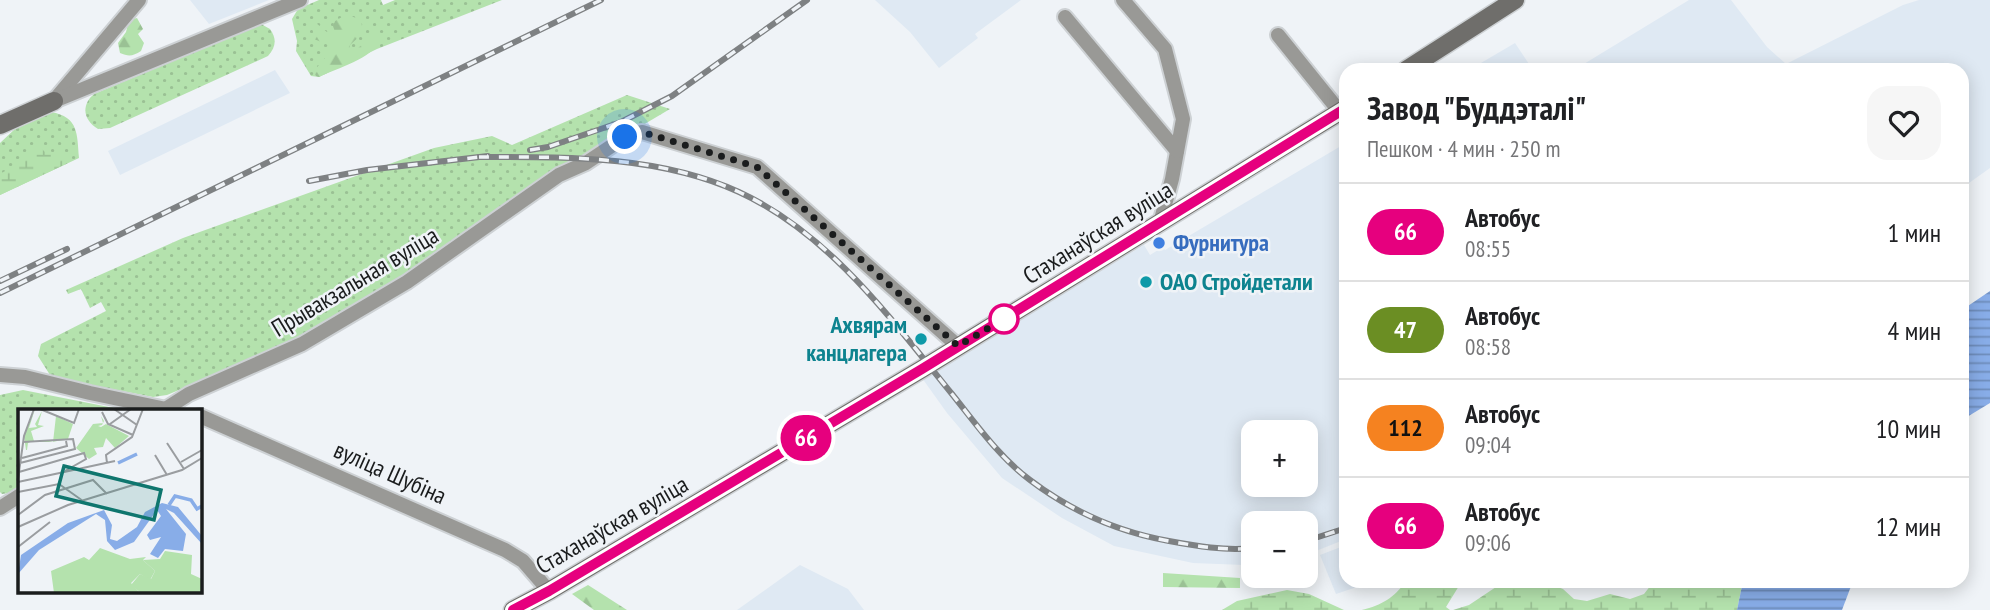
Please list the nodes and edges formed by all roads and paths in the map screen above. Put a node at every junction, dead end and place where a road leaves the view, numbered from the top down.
1 (139, 0) edge
2 (300, 0) edge
3 (1124, 0) edge
4 (1515, 0) edge
5 (1065, 17) dead end
6 (1278, 35) dead end
7 (1417, 63) edge
8 (54, 101) junction
9 (1339, 105) edge
10 (1339, 112) edge
11 (0, 125) edge
12 (1177, 151) junction
13 (1160, 223) junction
14 (958, 346) junction
15 (0, 375) edge
16 (165, 409) edge
17 (170, 409) edge
18 (201, 416) edge
19 (18, 497) edge
20 (0, 508) edge
21 (549, 591) junction
22 (513, 610) edge

1 - 8 street
2 - 8 street
3 - 12 street
4 - 7 street
5 - 12 street
6 - 9 street
8 - 11 street
10 - 13 street, Стаханаўская вуліца
12 - 13 street
13 - 14 street, Стаханаўская вуліца
14 - 17 street, Прывакзальная вуліца
14 - 21 street, Стаханаўская вуліца
15 - 16 street
18 - 21 street, вуліца Шубіна
19 - 20 street
21 - 22 street, Стаханаўская вуліца

